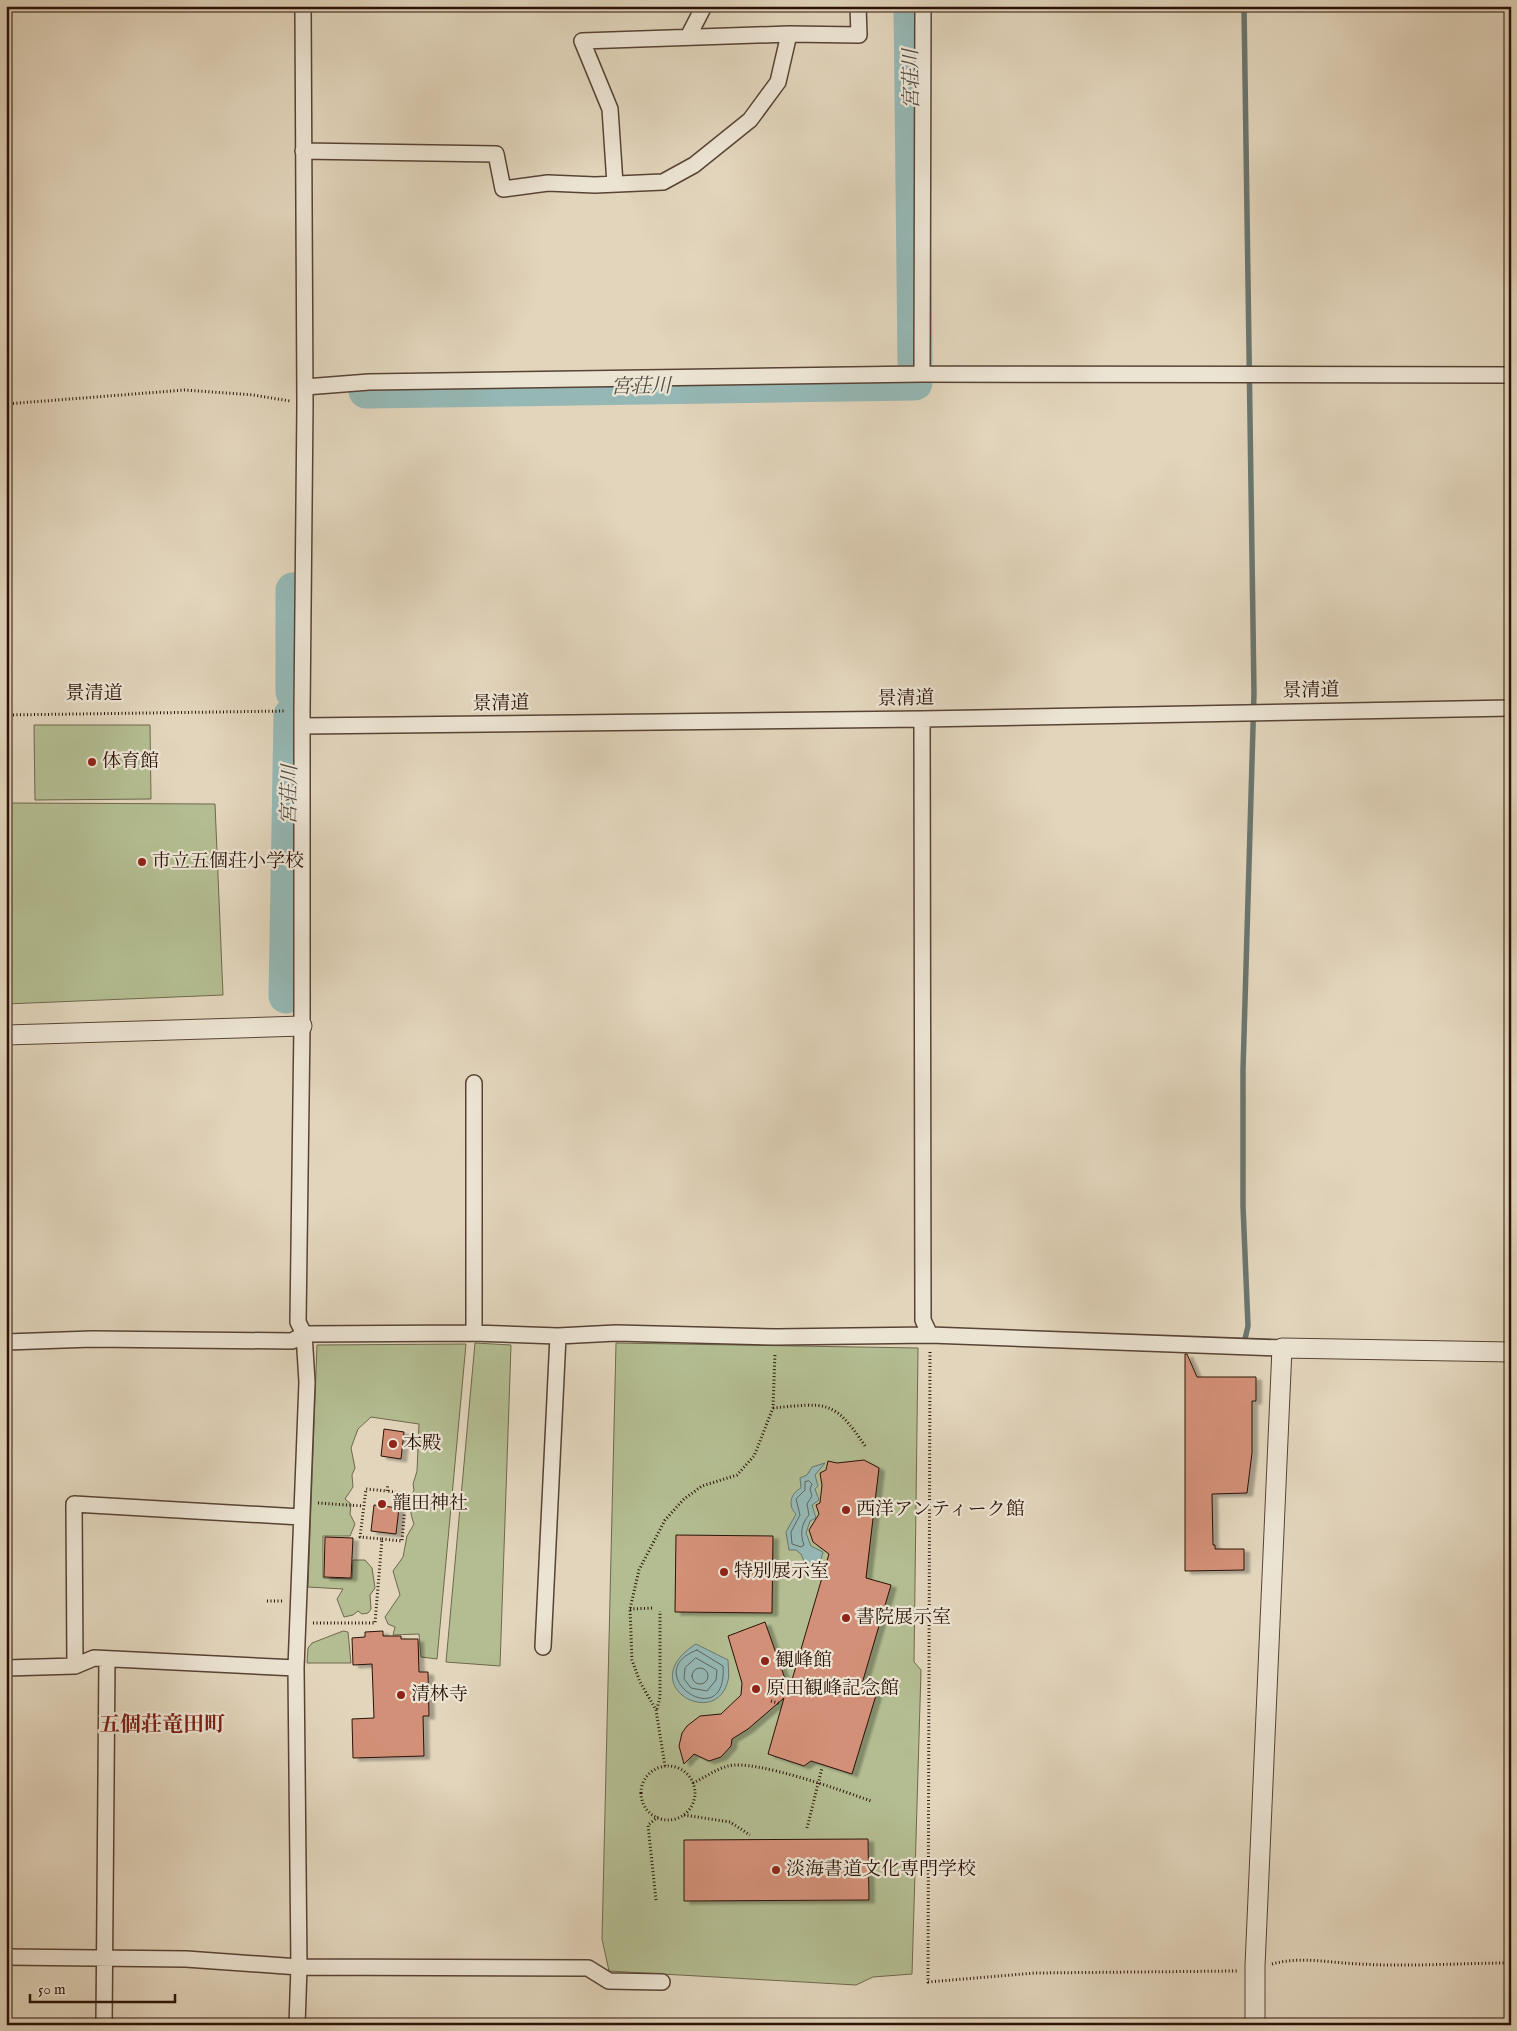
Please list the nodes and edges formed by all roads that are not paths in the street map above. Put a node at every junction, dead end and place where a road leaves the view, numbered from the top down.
1 (302, 6) edge
2 (704, 6) edge
3 (858, 6) edge
4 (923, 6) edge
5 (789, 34) junction
6 (688, 37) junction
7 (303, 151) junction
8 (615, 184) junction
9 (922, 374) junction
10 (1511, 375) edge
11 (305, 387) junction
12 (1511, 708) edge
13 (922, 719) junction
14 (302, 726) junction
15 (302, 1026) junction
16 (6, 1035) edge
17 (474, 1083) dead end
18 (474, 1333) junction
19 (304, 1334) junction
20 (930, 1335) junction
21 (558, 1336) junction
22 (6, 1342) edge
23 (1282, 1348) junction
24 (1511, 1352) edge
25 (301, 1517) junction
26 (543, 1647) dead end
27 (108, 1659) junction
28 (75, 1666) junction
29 (6, 1668) edge
30 (296, 1668) junction
31 (6, 1956) edge
32 (105, 1959) junction
33 (299, 1967) junction
34 (662, 1982) dead end
35 (104, 2025) edge
36 (297, 2025) edge
37 (1255, 2025) edge

1 - 7 street
2 - 6 street
3 - 5 street
4 - 9 street
5 - 6 street
5 - 8 street
6 - 8 street
7 - 8 street
7 - 11 street
9 - 10 street
9 - 11 street
11 - 14 street
12 - 13 street, 景清道
13 - 14 street, 景清道
13 - 20 street
14 - 15 street
15 - 16 street
15 - 19 street
17 - 18 street
18 - 19 street
18 - 21 street
19 - 22 street
19 - 25 street
20 - 21 street
20 - 23 street
21 - 26 street
23 - 24 street
23 - 37 street
25 - 28 street
25 - 30 street
27 - 28 street
27 - 30 street
27 - 32 street
28 - 29 street
30 - 33 street
31 - 32 street
32 - 33 street
32 - 35 street
33 - 34 street
33 - 36 street

